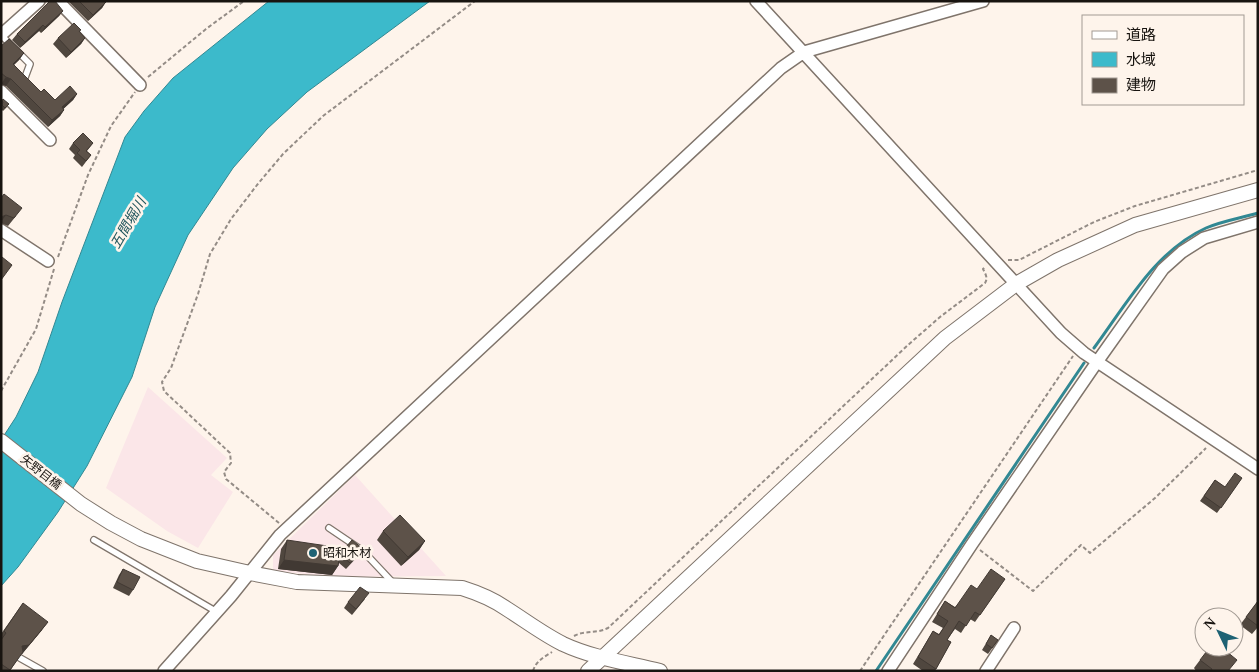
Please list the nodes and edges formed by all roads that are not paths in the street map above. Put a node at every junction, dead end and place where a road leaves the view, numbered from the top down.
1 (58, 1) edge
2 (756, 1) edge
3 (983, 1) edge
4 (34, 3) edge
5 (1, 35) edge
6 (804, 52) junction
7 (24, 80) edge
8 (140, 85) road end
9 (1, 91) edge
10 (50, 140) dead end
11 (1258, 190) edge
12 (1258, 222) edge
13 (1, 230) edge
14 (48, 261) dead end
15 (1016, 284) junction
16 (1097, 362) junction
17 (1, 441) edge
18 (1258, 468) edge
19 (329, 528) dead end
20 (94, 540) dead end
21 (250, 573) junction
22 (395, 585) junction
23 (217, 612) junction
24 (1014, 628) dead end
25 (602, 657) junction
26 (20, 658) edge
27 (43, 671) edge
28 (164, 671) edge
29 (588, 671) edge
30 (660, 671) edge
31 (888, 671) edge
32 (986, 671) edge

1 - 8 street
2 - 6 street
3 - 6 street
4 - 5 street
5 - 7 lane
6 - 15 street
6 - 21 street
9 - 10 street
11 - 15 street
12 - 16 street
13 - 14 street
15 - 16 street
15 - 25 street
16 - 18 street
16 - 31 street
17 - 21 street, 矢野目橋
19 - 22 lane
20 - 23 lane
21 - 22 street, 矢野目橋
21 - 23 street
22 - 25 street, 矢野目橋
23 - 28 street
24 - 32 street
25 - 29 street
25 - 30 street, 矢野目橋
26 - 27 lane

